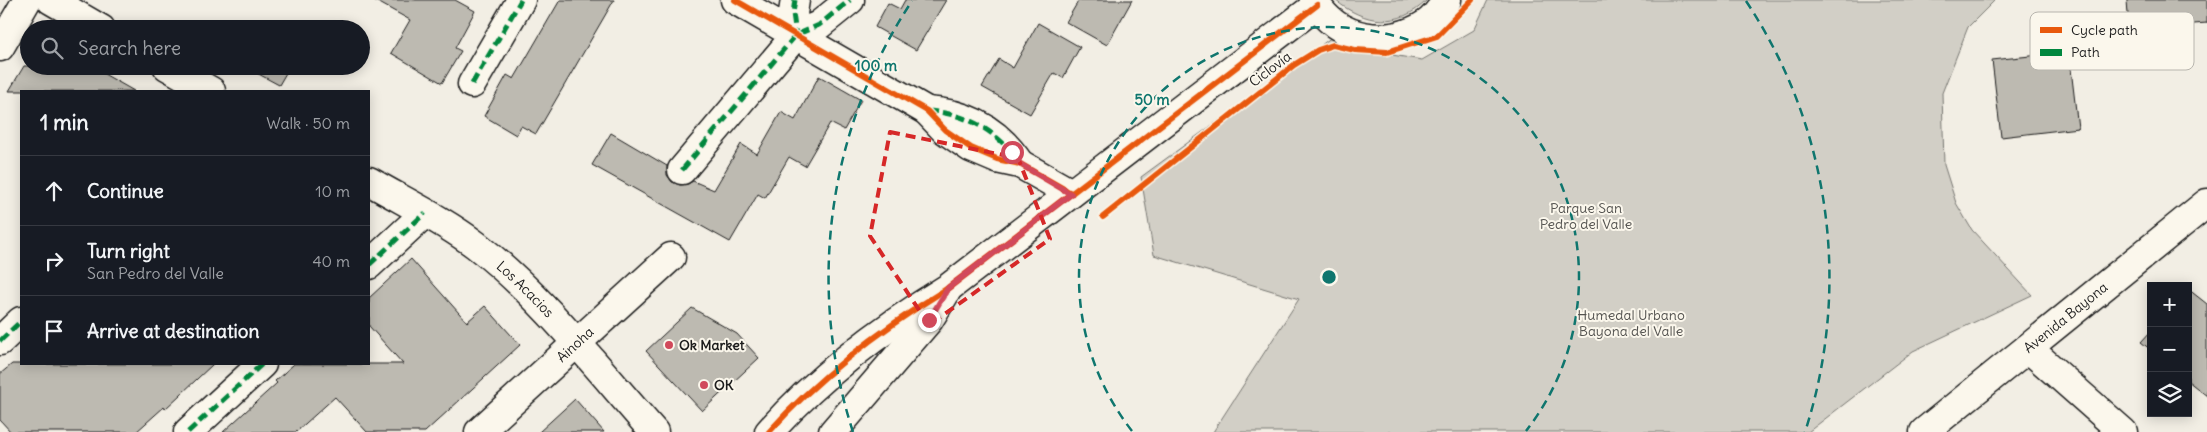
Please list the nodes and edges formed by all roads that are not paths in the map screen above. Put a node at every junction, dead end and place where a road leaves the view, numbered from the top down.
1 (27, 0) edge
2 (51, 0) edge
3 (521, 0) edge
4 (735, 0) edge
5 (795, 0) edge
6 (850, 0) edge
7 (1447, 0) edge
8 (1316, 2) edge
9 (86, 20) edge
10 (796, 35) junction
11 (0, 47) edge
12 (183, 75) edge
13 (472, 84) dead end
14 (209, 90) edge
15 (682, 170) dead end
16 (370, 182) edge
17 (1071, 194) junction
18 (2207, 203) edge
19 (425, 213) junction
20 (671, 257) dead end
21 (370, 264) edge
22 (948, 288) junction
23 (20, 322) edge
24 (0, 341) edge
25 (576, 344) junction
26 (2028, 348) junction
27 (261, 365) edge
28 (802, 399) junction
29 (834, 430) edge
30 (188, 432) edge
31 (479, 432) edge
32 (654, 432) edge
33 (769, 432) edge
34 (1924, 432) edge
35 (2123, 432) edge

1 - 11 street
2 - 9 street
3 - 13 street
4 - 10 street
5 - 10 street
6 - 10 street
7 - 8 street
8 - 17 street
10 - 15 street
10 - 17 street
12 - 14 street
16 - 19 street, Los Acacios
17 - 22 street
18 - 26 street, Avenida Bayona
19 - 21 street
19 - 25 street, Los Acacios
20 - 25 street, Ainoha
22 - 28 street
22 - 29 street
23 - 24 street
25 - 31 street, Ainoha
25 - 32 street, Los Acacios
26 - 34 street, Avenida Bayona
26 - 35 street
27 - 30 street
28 - 29 street
28 - 33 street

